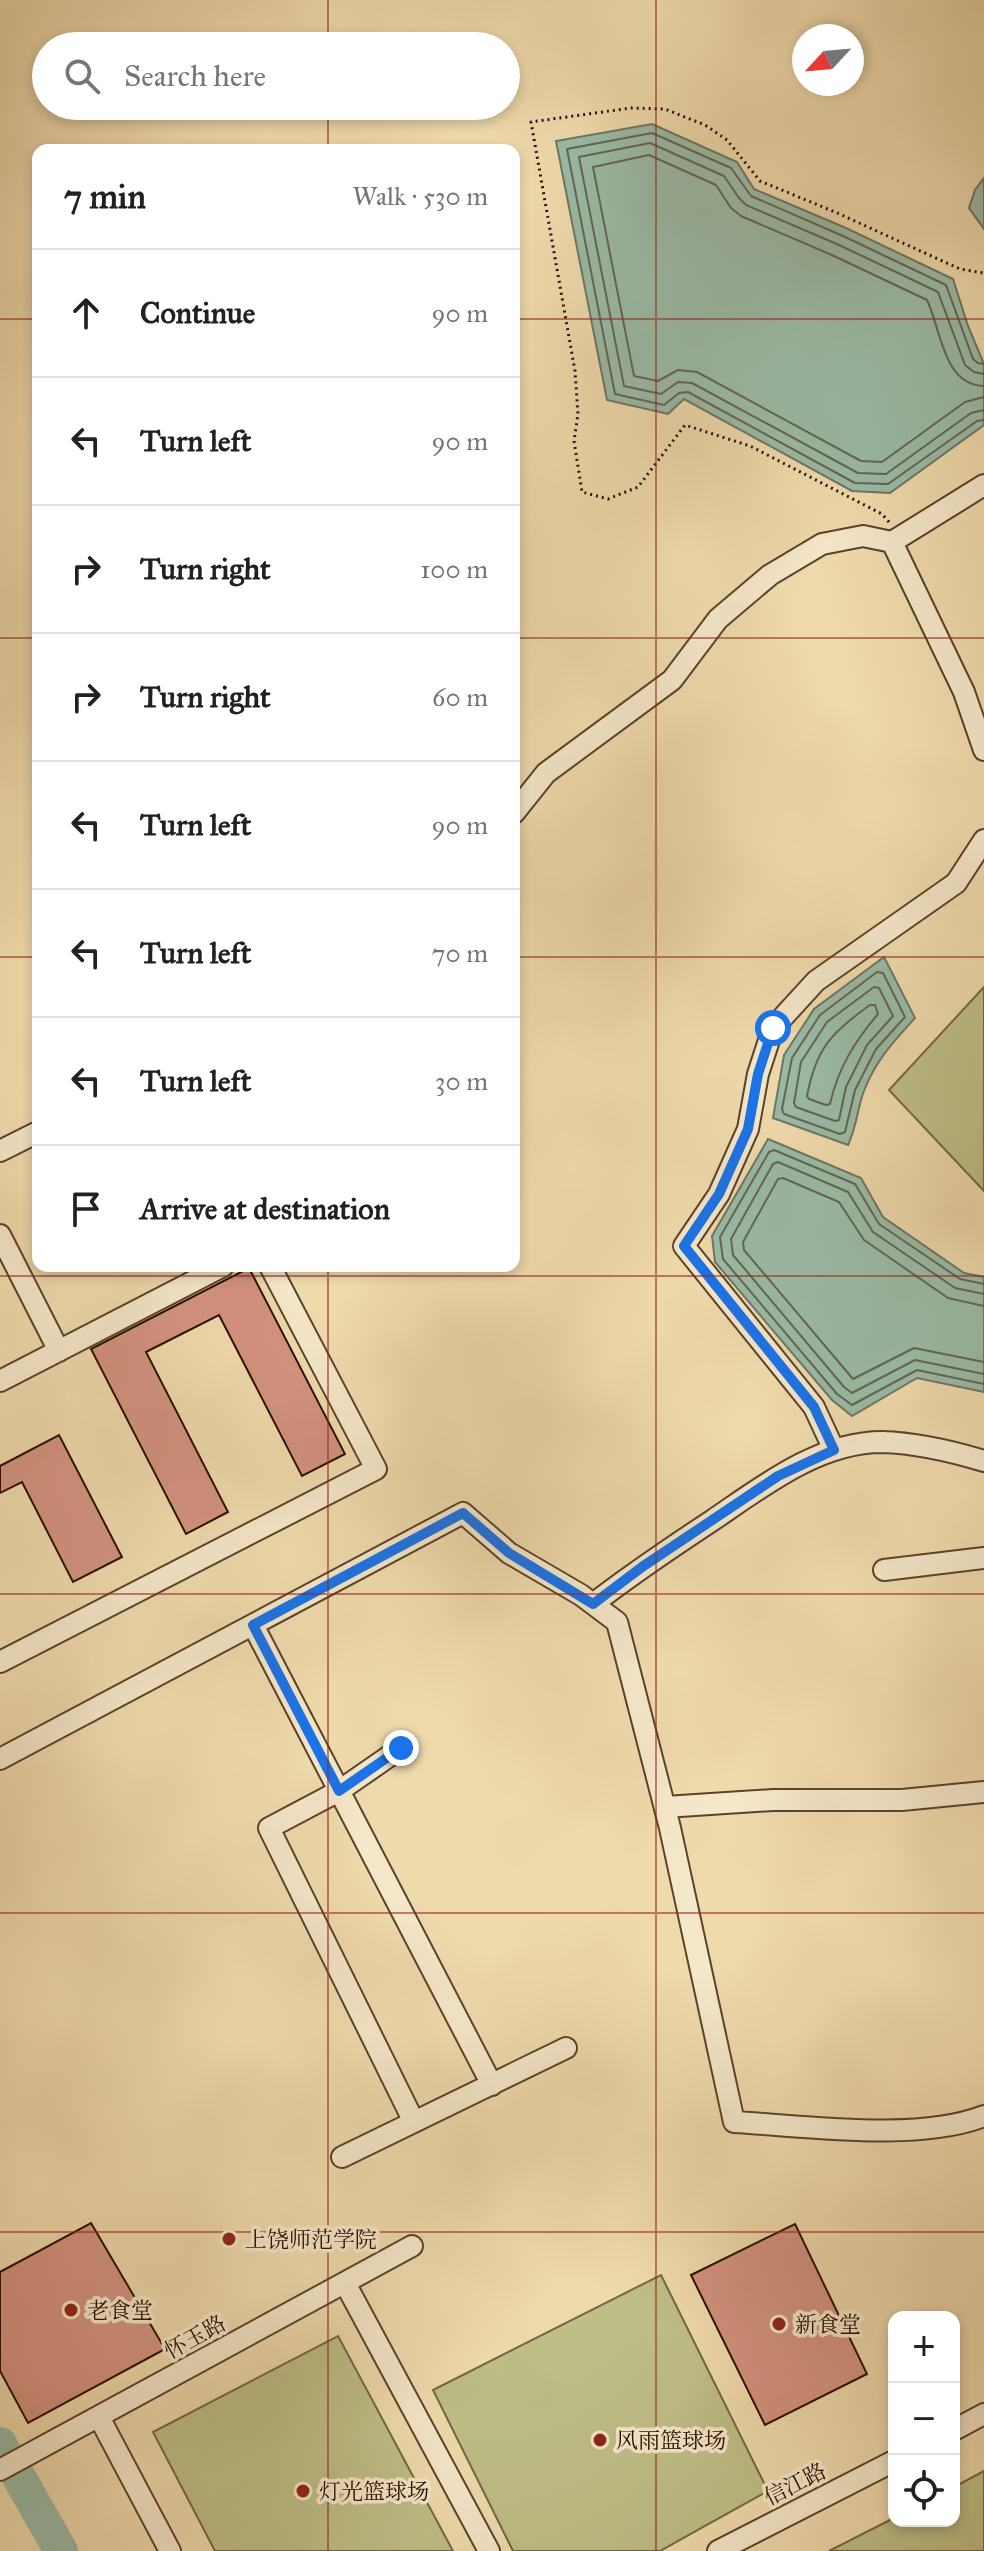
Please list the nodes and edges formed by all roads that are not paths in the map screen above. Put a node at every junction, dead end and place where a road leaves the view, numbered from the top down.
1 (984, 485) edge
2 (898, 539) junction
3 (980, 723) edge
4 (984, 750) edge
5 (520, 806) edge
6 (984, 840) edge
7 (32, 1135) edge
8 (0, 1151) edge
9 (0, 1235) edge
10 (211, 1272) edge
11 (273, 1272) edge
12 (59, 1351) junction
13 (0, 1381) edge
14 (834, 1450) junction
15 (984, 1461) edge
16 (984, 1558) edge
17 (884, 1570) dead end
18 (593, 1604) junction
19 (253, 1625) junction
20 (0, 1662) edge
21 (401, 1748) dead end
22 (0, 1759) edge
23 (339, 1791) junction
24 (984, 1792) edge
25 (665, 1807) junction
26 (566, 2048) dead end
27 (492, 2085) junction
28 (984, 2116) edge
29 (414, 2122) junction
30 (342, 2157) dead end
31 (412, 2246) dead end
32 (345, 2283) junction
33 (984, 2414) edge
34 (99, 2417) junction
35 (960, 2427) edge
36 (888, 2464) edge
37 (0, 2470) edge
38 (170, 2551) edge
39 (489, 2551) edge
40 (718, 2551) edge

1 - 2 street
2 - 3 street
2 - 5 street
3 - 4 street
6 - 14 street
7 - 8 street
9 - 12 street
10 - 12 street
11 - 20 street
12 - 13 street
14 - 15 street
14 - 18 street
16 - 17 street
18 - 19 street
18 - 25 street
19 - 22 street
19 - 23 street
21 - 23 street
23 - 27 street
23 - 29 street
24 - 25 street
25 - 28 street
26 - 27 street
27 - 29 street
29 - 30 street
31 - 32 street, 怀玉路
32 - 34 street, 怀玉路
32 - 39 street
33 - 35 street
34 - 37 street, 怀玉路
34 - 38 street
36 - 40 street, 信江路

